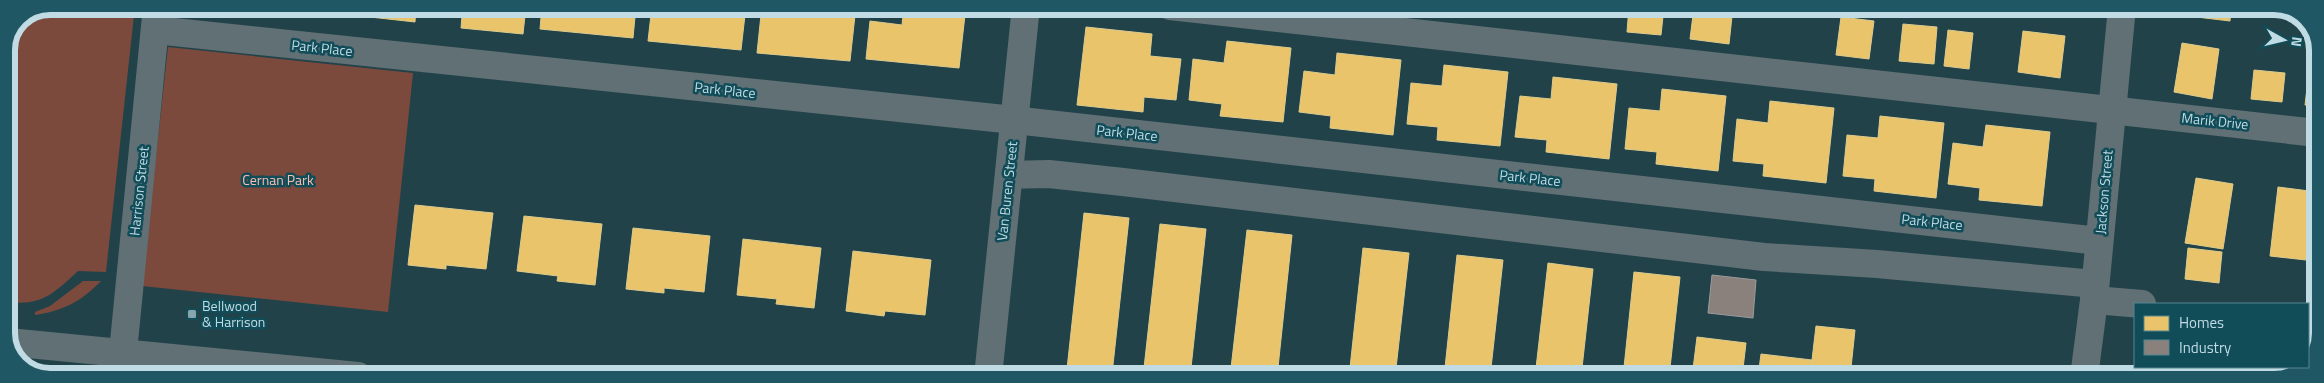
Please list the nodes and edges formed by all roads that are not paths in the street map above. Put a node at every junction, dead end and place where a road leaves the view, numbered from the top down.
1 (1025, 15) edge
2 (1252, 15) edge
3 (2121, 15) edge
4 (156, 18) edge
5 (2112, 110) junction
6 (1014, 120) junction
7 (2309, 132) edge
8 (1009, 175) junction
9 (2100, 241) junction
10 (2095, 292) junction
11 (2138, 303) edge
12 (17, 344) edge
13 (125, 364) edge
14 (203, 368) edge
15 (989, 368) edge
16 (2085, 368) edge

1 - 6 street, Van Buren Street
2 - 5 street, Marik Drive
3 - 5 street, Jackson Street
4 - 6 street, Park Place
4 - 13 street, Harrison Street
5 - 7 street, Marik Drive
5 - 9 street, Jackson Street
6 - 8 street, Van Buren Street
6 - 9 street, Park Place
8 - 10 street
8 - 15 street, Van Buren Street
9 - 10 street, Jackson Street
10 - 11 street
10 - 16 street, Jackson Street
12 - 13 street
13 - 14 street

